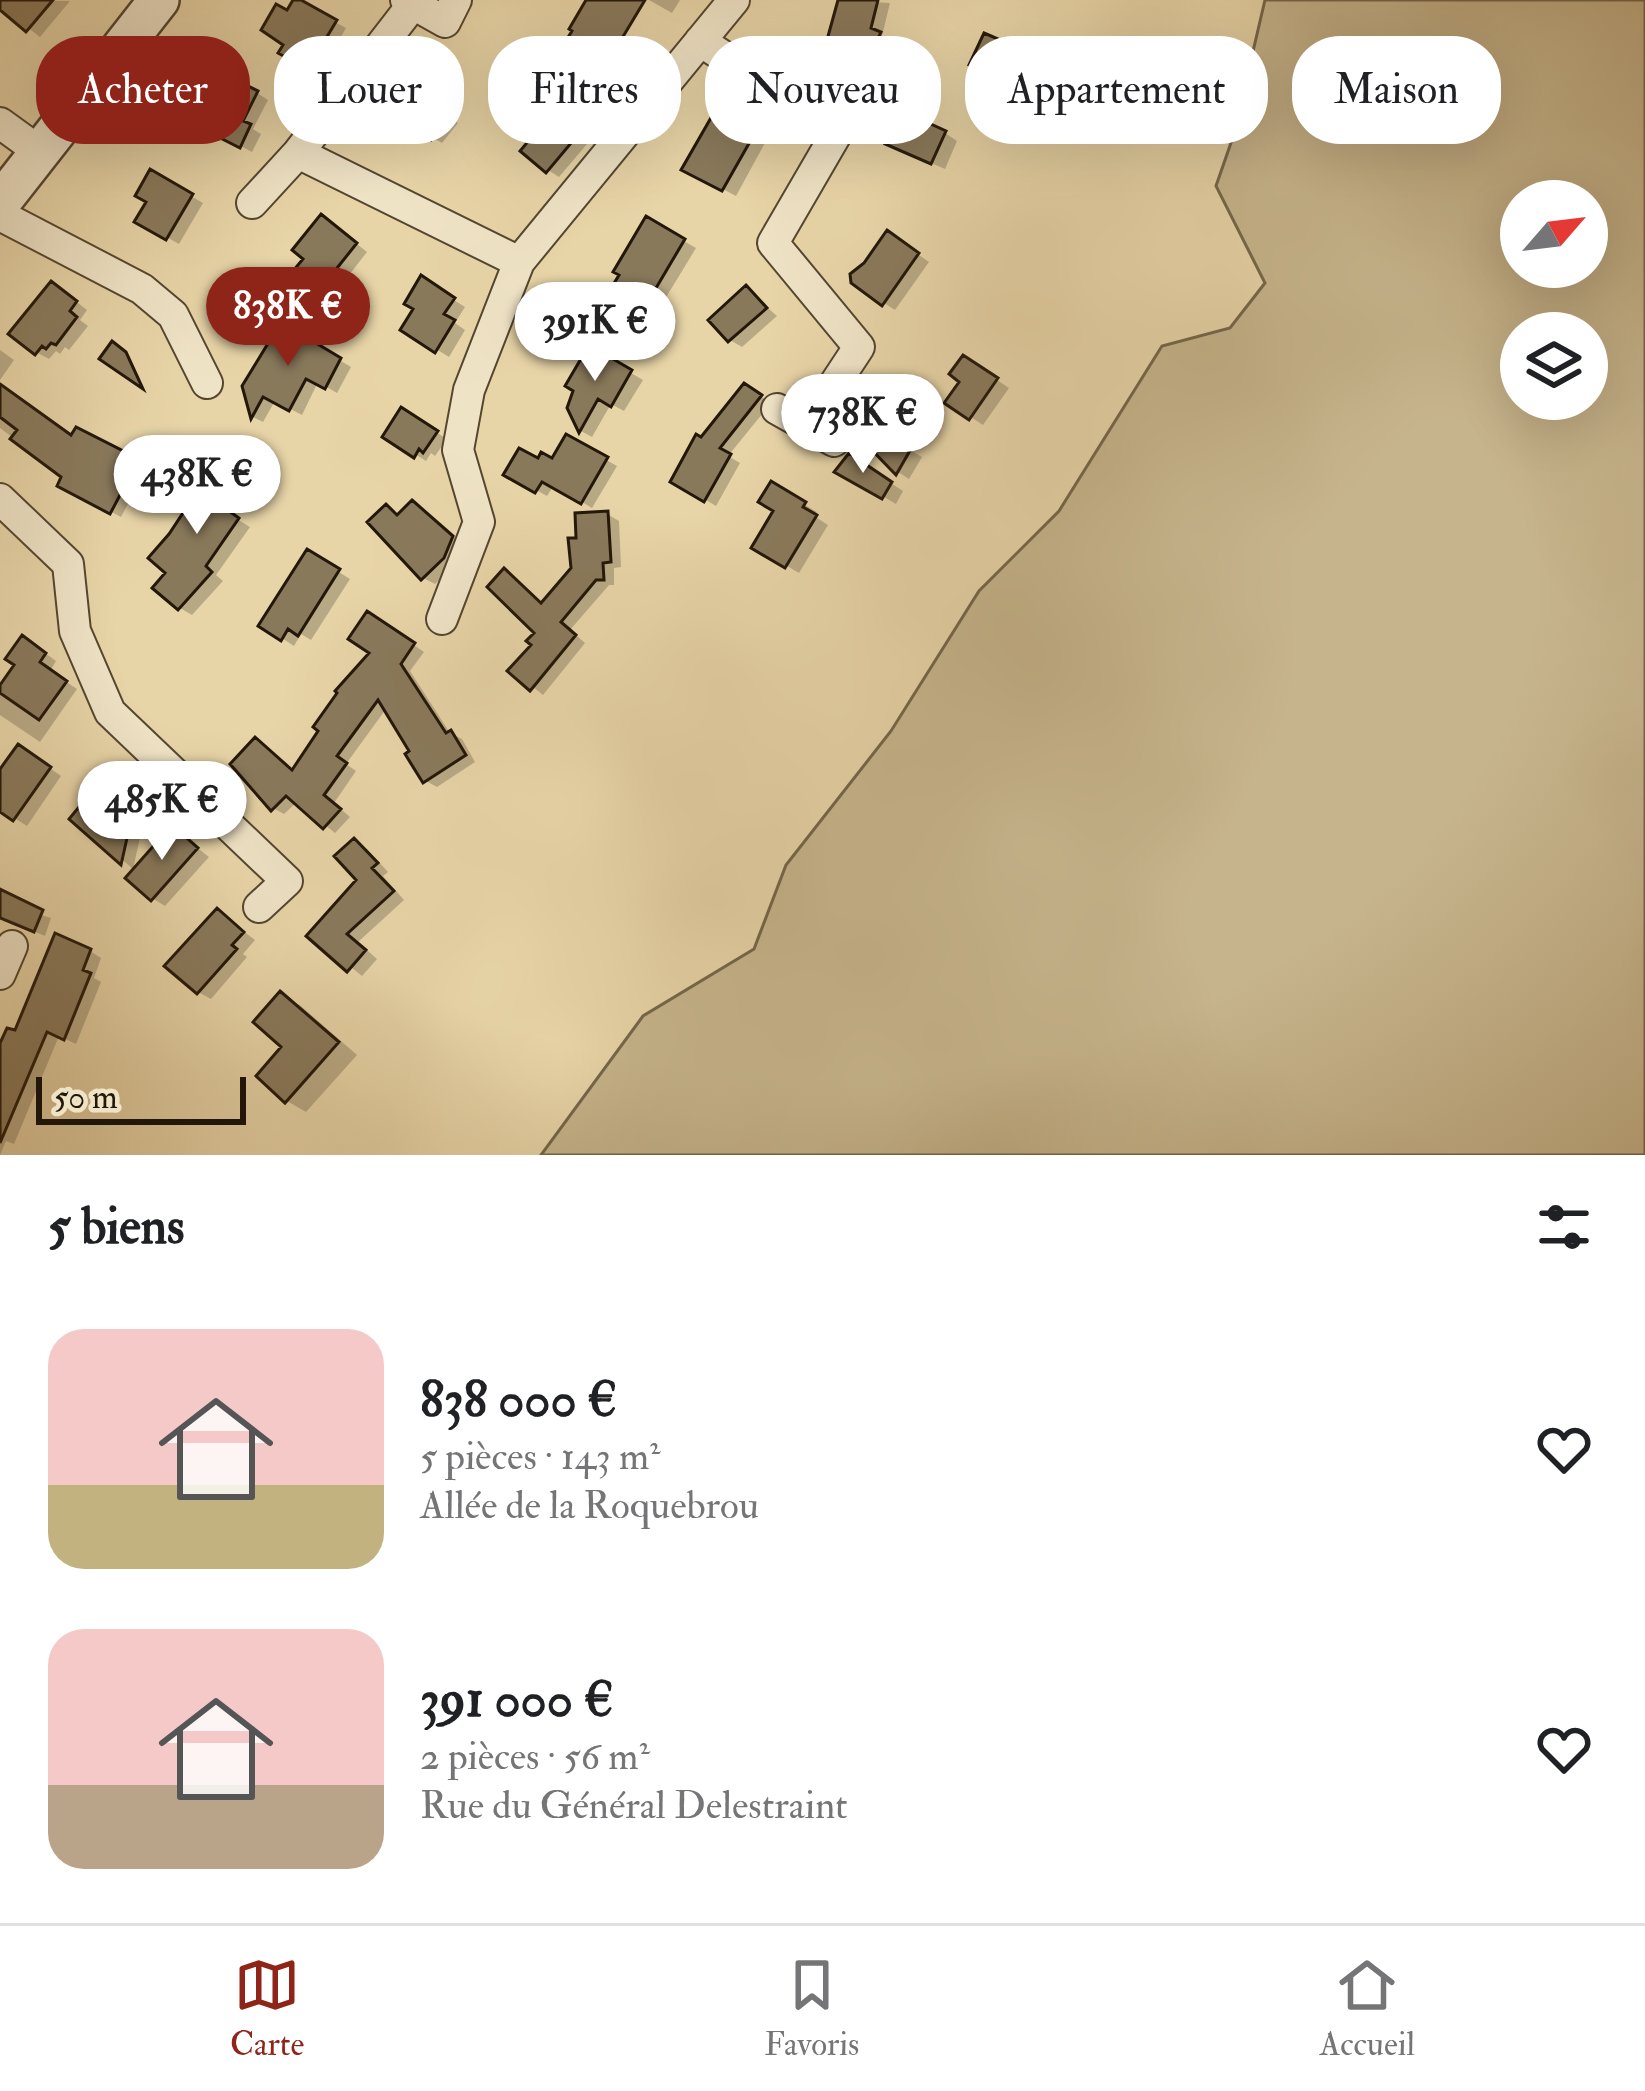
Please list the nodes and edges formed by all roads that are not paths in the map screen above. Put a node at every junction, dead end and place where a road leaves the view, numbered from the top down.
1 (159, 0) edge
2 (456, 0) edge
3 (734, 0) edge
4 (409, 2) edge
5 (700, 41) junction
6 (705, 44) edge
7 (0, 123) edge
8 (830, 144) edge
9 (40, 152) junction
10 (298, 153) junction
11 (0, 203) edge
12 (252, 203) dead end
13 (0, 215) edge
14 (519, 262) junction
15 (207, 382) dead end
16 (777, 410) dead end
17 (0, 499) edge
18 (442, 619) dead end
19 (259, 907) dead end

1 - 9 street
2 - 4 street
3 - 5 street
4 - 10 street
5 - 6 street
5 - 14 street
7 - 9 street
8 - 16 street
9 - 11 street
10 - 12 street
10 - 14 street
13 - 15 street
14 - 18 street
17 - 19 street

